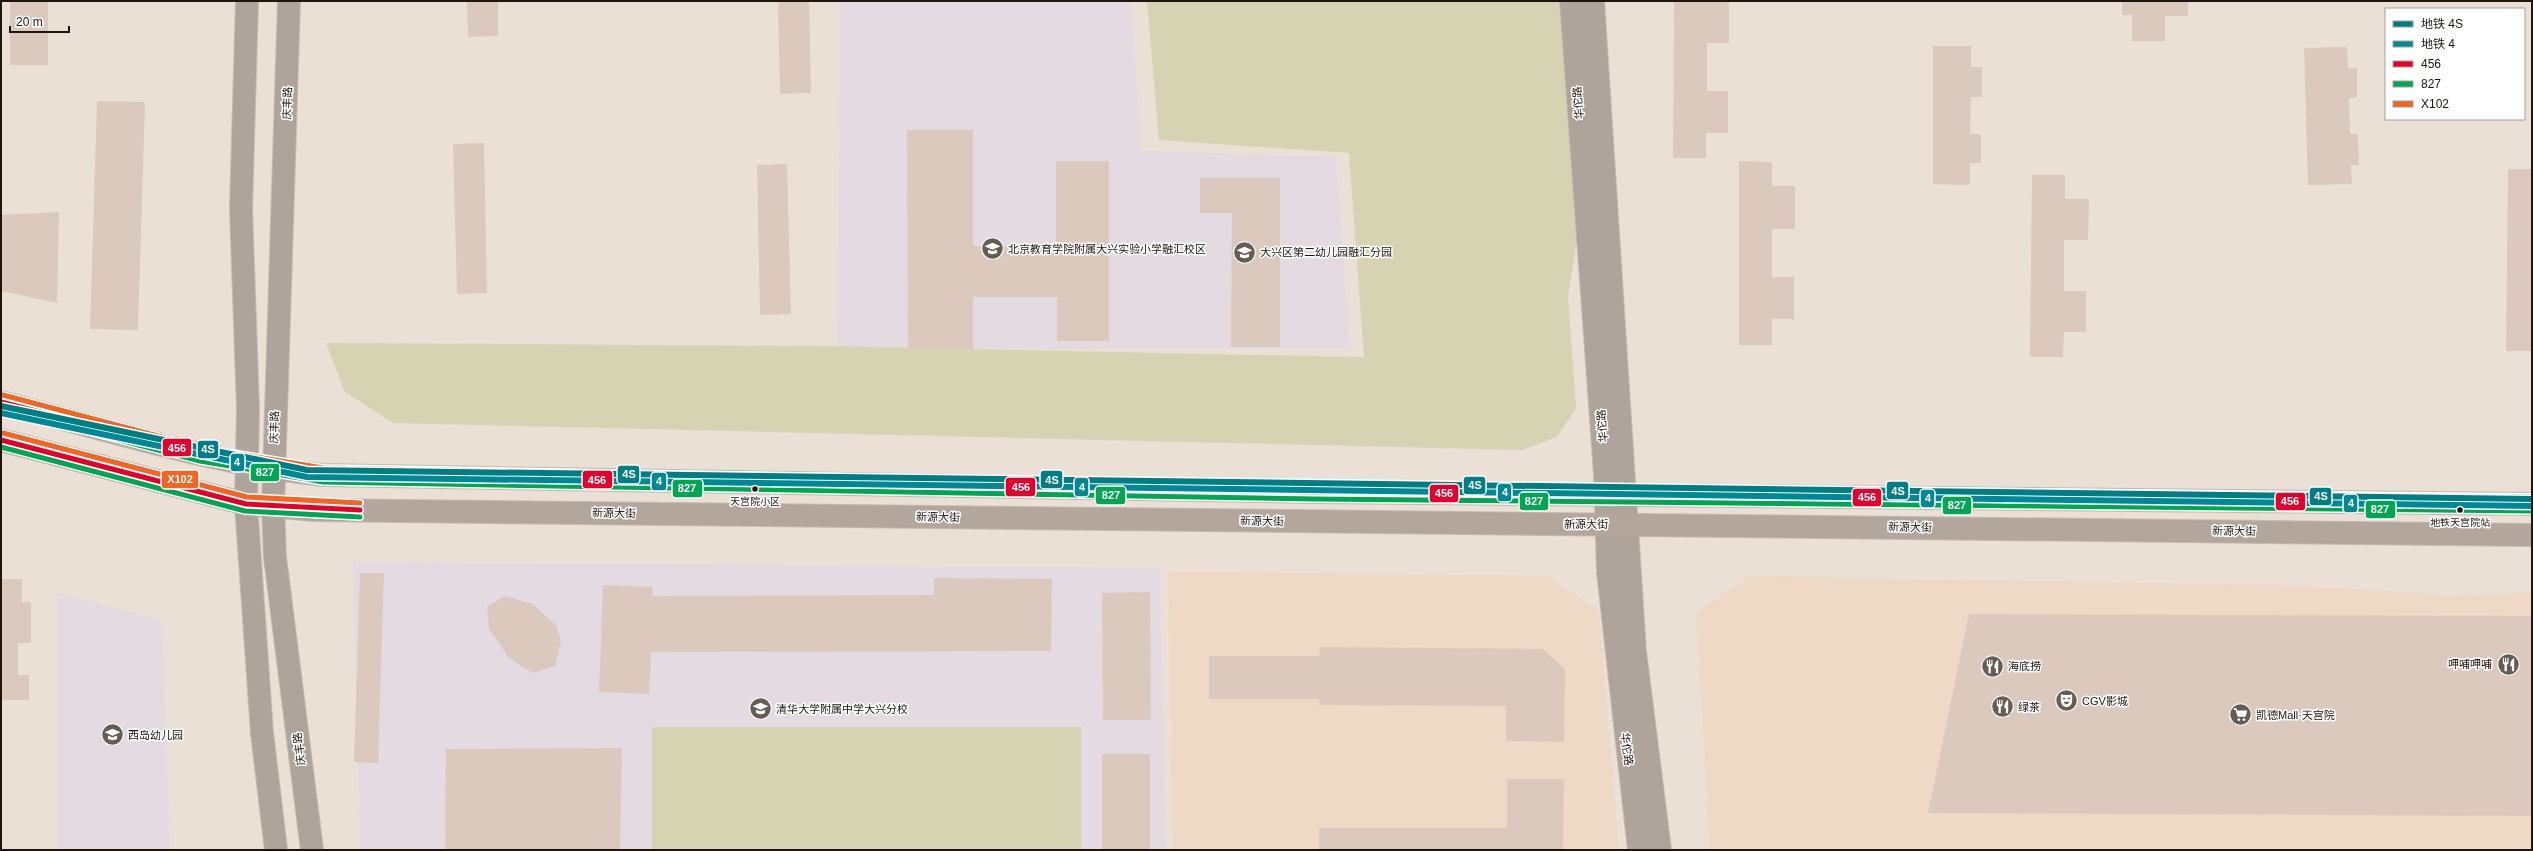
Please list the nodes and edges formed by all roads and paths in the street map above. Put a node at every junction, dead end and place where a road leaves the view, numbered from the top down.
1 (247, 1) edge
2 (289, 1) edge
3 (1570, 1) edge
4 (1593, 1) edge
5 (1, 402) edge
6 (1, 440) edge
7 (247, 464) junction
8 (273, 470) junction
9 (1616, 496) junction
10 (246, 504) junction
11 (2532, 504) edge
12 (273, 507) junction
13 (1617, 524) junction
14 (2532, 535) edge
15 (276, 850) edge
16 (312, 850) edge
17 (1639, 850) edge
18 (1660, 850) edge

1 - 7 main road
2 - 8 main road, 庆丰路
3 - 9 main road, 华佗路
4 - 9 main road, 华佗路
5 - 7 main road
6 - 10 main road, 新源大街
7 - 8 main road
7 - 10 main road
8 - 9 main road
8 - 12 main road, 庆丰路
9 - 11 main road
9 - 13 main road, 华佗路
10 - 12 main road, 新源大街
10 - 15 main road
12 - 13 main road, 新源大街
12 - 16 main road, 庆丰路
13 - 14 main road, 新源大街
13 - 17 main road, 华佗路
13 - 18 main road, 华佗路

